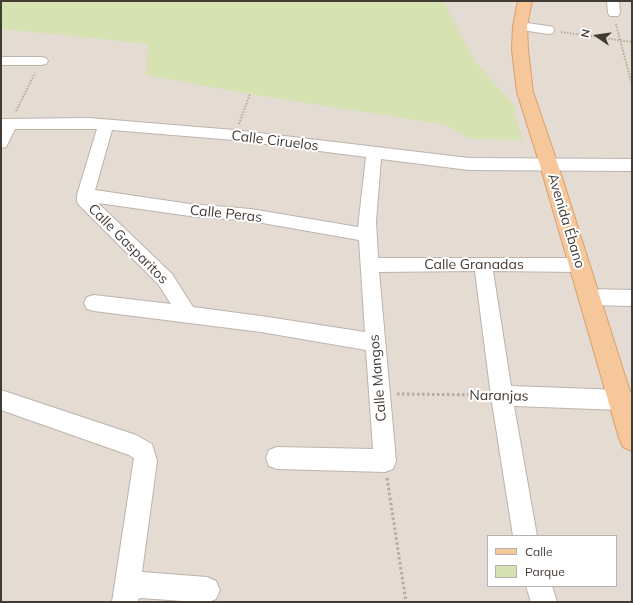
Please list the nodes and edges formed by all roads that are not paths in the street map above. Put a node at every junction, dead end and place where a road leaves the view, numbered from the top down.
1 (526, 1) edge
2 (520, 26) junction
3 (548, 30) road end
4 (1, 61) edge
5 (41, 61) road end
6 (5, 124) edge
7 (106, 124) junction
8 (1, 143) edge
9 (374, 153) junction
10 (549, 165) junction
11 (632, 165) edge
12 (85, 195) junction
13 (367, 235) junction
14 (483, 264) junction
15 (369, 265) junction
16 (580, 265) junction
17 (589, 297) junction
18 (632, 298) edge
19 (94, 303) dead end
20 (187, 315) junction
21 (375, 343) junction
22 (502, 396) junction
23 (1, 400) edge
24 (626, 402) edge
25 (632, 438) edge
26 (277, 458) dead end
27 (525, 535) edge
28 (539, 587) edge
29 (207, 590) dead end
30 (126, 596) edge
31 (544, 602) edge

1 - 2 main road, Avenida Ébano
2 - 3 street
2 - 10 main road, Avenida Ébano
4 - 5 street
6 - 7 street, Calle Ciruelos
6 - 8 street
7 - 9 street, Calle Ciruelos
7 - 12 street, Calle Gasparitos
9 - 10 street, Calle Ciruelos
9 - 13 street, Calle Mangos
10 - 11 street, Calle Ciruelos
10 - 16 main road, Avenida Ébano
12 - 13 street, Calle Peras
12 - 20 street, Calle Gasparitos
13 - 15 street, Calle Mangos
14 - 15 street, Calle Granadas
14 - 16 street, Calle Granadas
14 - 22 street
15 - 21 street, Calle Mangos
16 - 17 main road, Avenida Ébano
17 - 18 street
17 - 24 main road, Avenida Ébano
19 - 20 street
20 - 21 street
21 - 26 street, Calle Mangos
22 - 24 street, Naranjas
22 - 27 street
23 - 30 street
24 - 25 main road, Avenida Ébano
28 - 31 street
29 - 30 street

